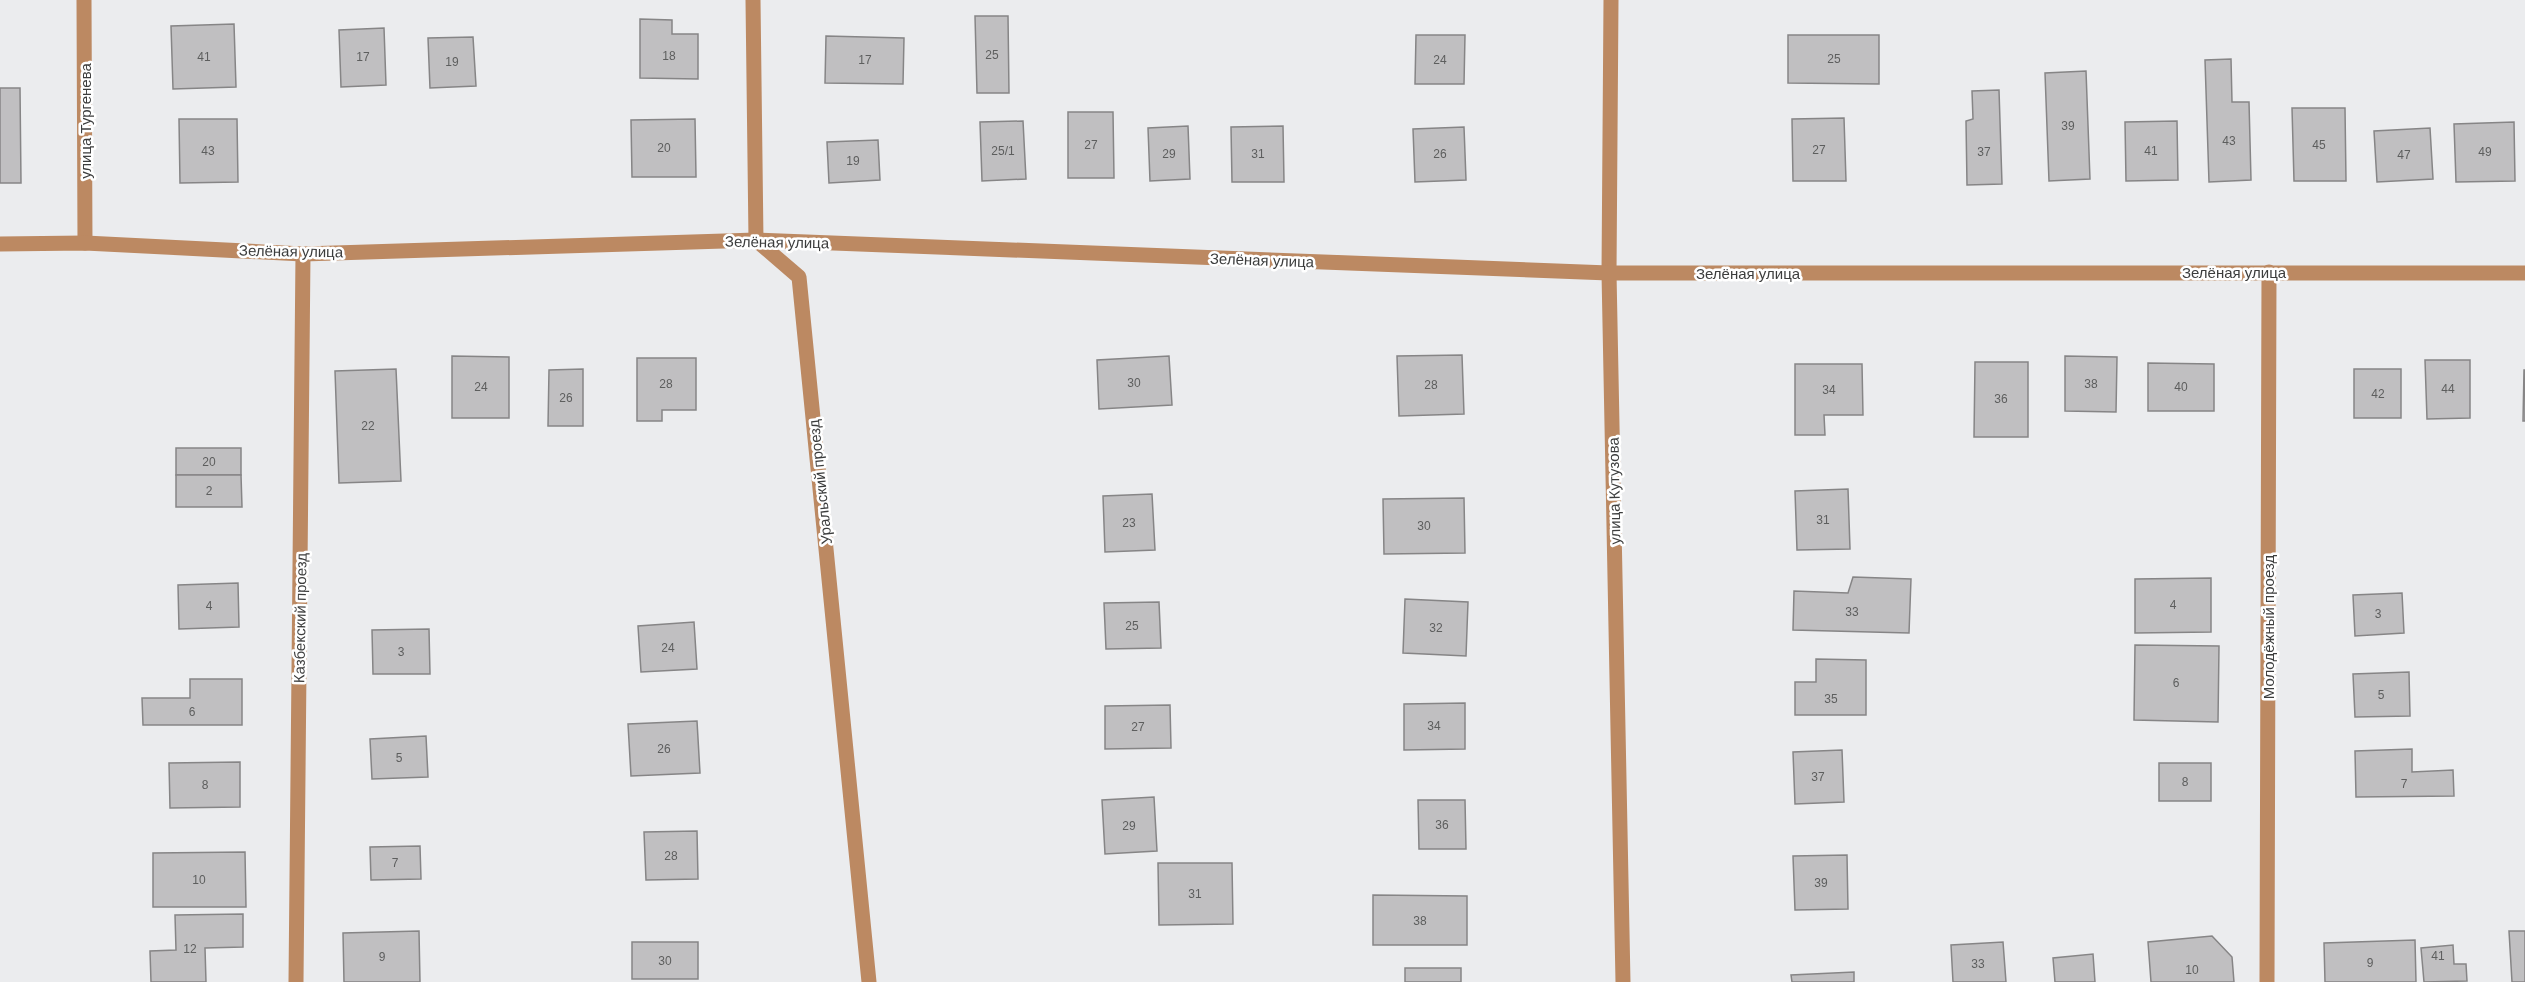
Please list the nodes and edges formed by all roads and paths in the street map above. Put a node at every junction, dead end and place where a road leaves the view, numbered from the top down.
1 (84, 0) edge
2 (753, 0) edge
3 (1611, 0) edge
4 (756, 240) junction
5 (85, 243) junction
6 (0, 244) edge
7 (303, 254) junction
8 (2269, 272) junction
9 (1609, 273) junction
10 (2525, 273) edge
11 (296, 982) edge
12 (869, 982) edge
13 (1623, 982) edge
14 (2267, 982) edge

1 - 5 street, улица Тургенева
2 - 4 street
3 - 9 street, улица Кутузова
4 - 7 street, Зелёная улица
4 - 9 street, Зелёная улица
4 - 12 street, Уральский проезд
5 - 6 street, Зелёная улица
5 - 7 street, Зелёная улица
7 - 11 street, Казбекский проезд
8 - 9 street, Зелёная улица
8 - 10 street, Зелёная улица
8 - 14 street, Молодёжный проезд
9 - 13 street, улица Кутузова

